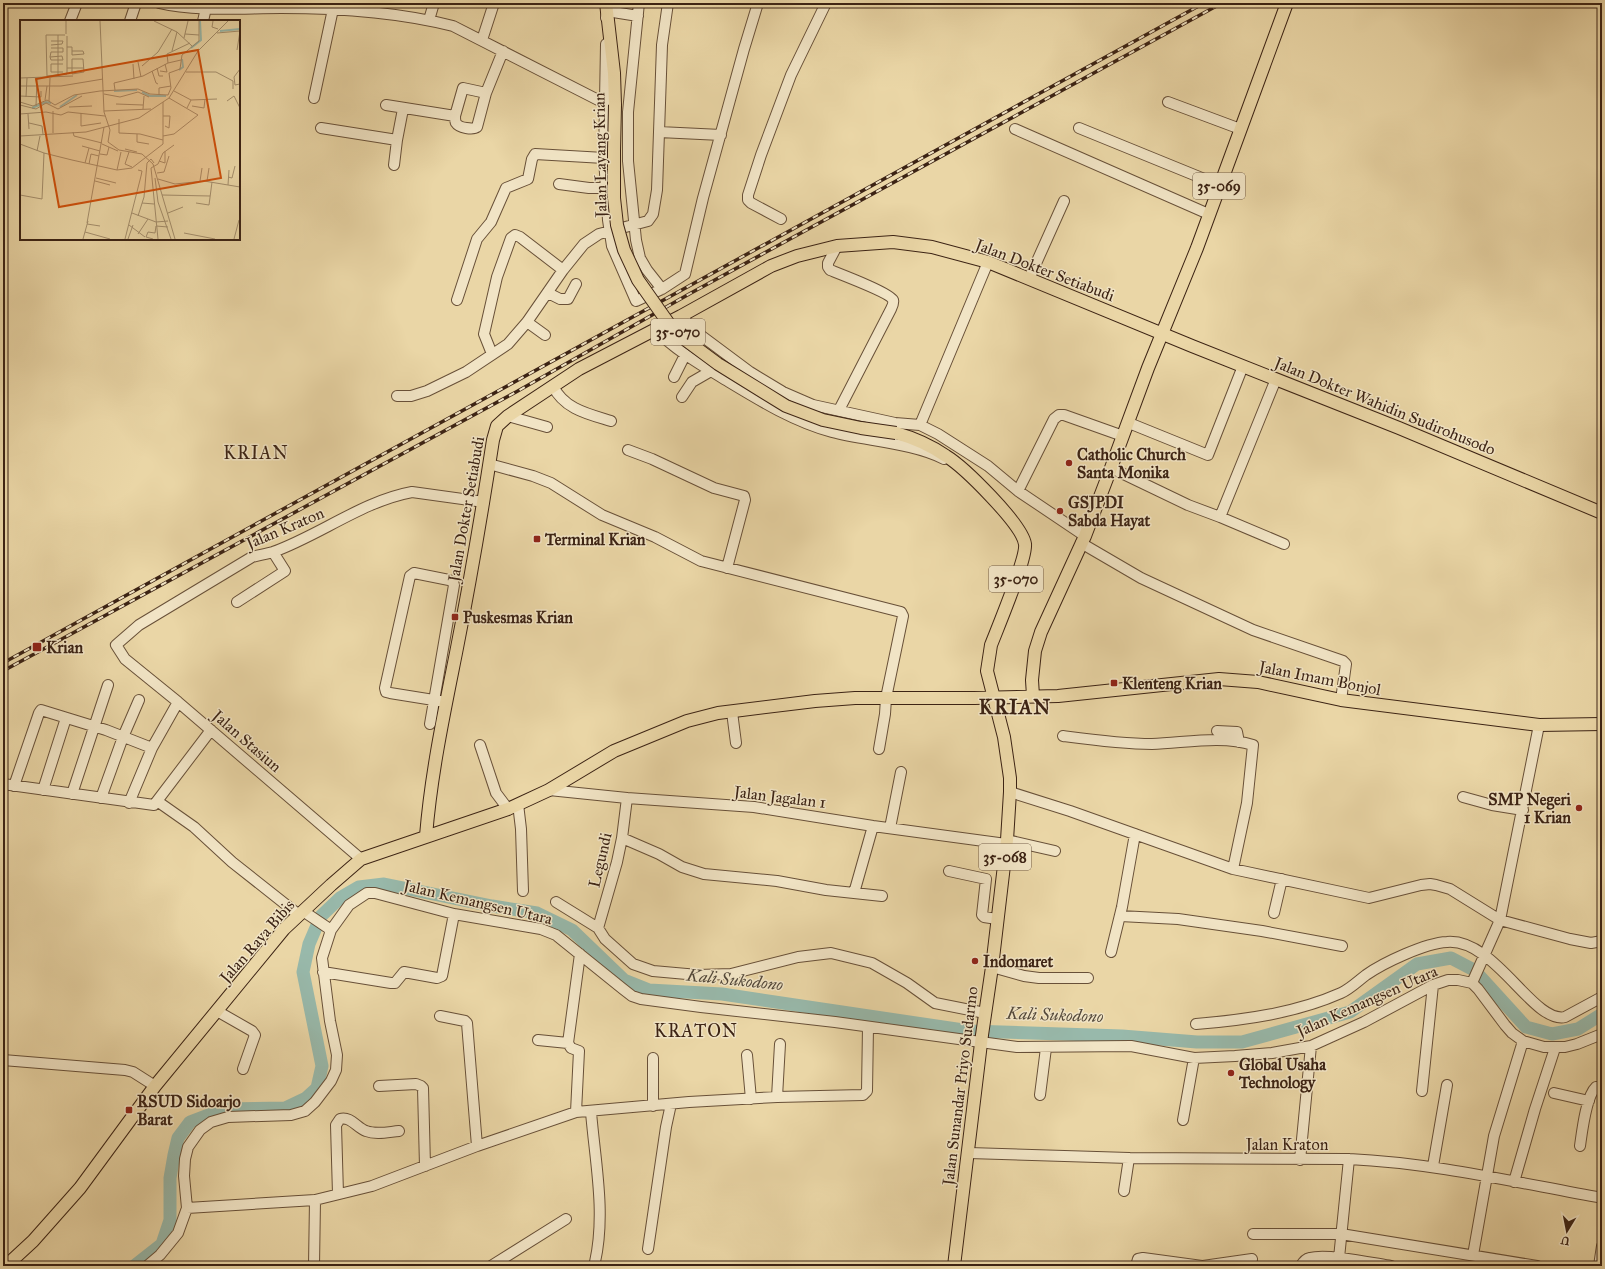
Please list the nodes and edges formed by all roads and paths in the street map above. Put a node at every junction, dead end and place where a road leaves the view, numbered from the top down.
1 (77, 3) edge
2 (136, 3) edge
3 (159, 3) edge
4 (434, 3) edge
5 (494, 3) edge
6 (639, 3) edge
7 (668, 3) edge
8 (758, 3) edge
9 (826, 3) edge
10 (1280, 3) edge
11 (1287, 3) edge
12 (206, 8) junction
13 (608, 8) edge
14 (333, 9) junction
15 (635, 15) junction
16 (70, 20) edge
17 (130, 20) edge
18 (203, 20) edge
19 (429, 20) junction
20 (482, 40) junction
21 (503, 51) junction
22 (486, 93) junction
23 (314, 98) dead end
24 (1168, 102) dead end
25 (610, 104) junction
26 (386, 105) dead end
27 (403, 108) junction
28 (455, 116) junction
29 (1235, 127) junction
30 (321, 128) dead end
31 (1079, 128) dead end
32 (1015, 129) dead end
33 (659, 132) junction
34 (721, 135) junction
35 (397, 140) junction
36 (604, 158) junction
37 (394, 165) dead end
38 (1214, 183) junction
39 (559, 184) dead end
40 (606, 188) junction
41 (1064, 201) dead end
42 (1204, 212) junction
43 (781, 219) dead end
44 (630, 226) junction
45 (612, 230) junction
46 (837, 246) junction
47 (988, 262) junction
48 (563, 270) junction
49 (1029, 279) junction
50 (576, 284) dead end
51 (660, 289) junction
52 (548, 292) junction
53 (457, 300) dead end
54 (680, 317) junction
55 (527, 322) junction
56 (659, 327) junction
57 (1159, 333) junction
58 (545, 335) dead end
59 (492, 354) junction
60 (685, 355) junction
61 (1243, 366) junction
62 (711, 371) junction
63 (674, 377) dead end
64 (1276, 379) junction
65 (553, 386) junction
66 (397, 396) dead end
67 (682, 397) dead end
68 (779, 399) junction
69 (839, 410) junction
70 (508, 416) junction
71 (611, 421) dead end
72 (1129, 423) junction
73 (920, 425) junction
74 (547, 427) dead end
75 (1123, 436) junction
76 (628, 450) dead end
77 (489, 464) junction
78 (1111, 468) junction
79 (970, 477) junction
80 (1018, 491) junction
81 (484, 502) junction
82 (1602, 513) edge
83 (1220, 517) junction
84 (1083, 540) junction
85 (1284, 544) dead end
86 (273, 552) junction
87 (727, 568) junction
88 (237, 602) dead end
89 (116, 645) joint
90 (108, 685) dead end
91 (1032, 696) junction
92 (994, 697) junction
93 (886, 698) junction
94 (139, 700) dead end
95 (1341, 700) junction
96 (440, 701) junction
97 (178, 702) junction
98 (732, 712) junction
99 (66, 718) junction
100 (430, 724) dead end
101 (1602, 724) edge
102 (1539, 725) junction
103 (95, 727) junction
104 (211, 730) junction
105 (1217, 732) dead end
106 (1063, 736) dead end
107 (123, 737) junction
108 (1239, 738) junction
109 (736, 743) dead end
110 (480, 744) dead end
111 (152, 748) junction
112 (879, 748) dead end
113 (901, 772) dead end
114 (3, 784) edge
115 (14, 786) junction
116 (42, 790) junction
117 (549, 790) junction
118 (1010, 792) junction
119 (72, 794) junction
120 (1463, 797) dead end
121 (101, 798) junction
122 (627, 798) junction
123 (157, 801) junction
124 (129, 803) junction
125 (513, 806) junction
126 (1523, 810) junction
127 (873, 826) junction
128 (890, 828) junction
129 (1135, 834) junction
130 (426, 836) junction
131 (622, 838) junction
132 (1006, 842) junction
133 (1055, 850) dead end
134 (361, 859) junction
135 (1233, 869) junction
136 (949, 871) dead end
137 (1282, 880) junction
138 (523, 891) dead end
139 (854, 893) junction
140 (882, 896) dead end
141 (556, 902) dead end
142 (301, 913) junction
143 (1274, 913) dead end
144 (454, 914) junction
145 (1120, 916) junction
146 (997, 919) junction
147 (1500, 920) junction
148 (598, 928) junction
149 (329, 929) junction
150 (1602, 942) edge
151 (1342, 946) dead end
152 (1111, 952) dead end
153 (580, 954) junction
154 (1484, 958) junction
155 (992, 967) junction
156 (323, 972) junction
157 (1088, 978) dead end
158 (1472, 981) junction
159 (1433, 986) junction
160 (1602, 997) edge
161 (217, 1011) junction
162 (440, 1016) dead end
163 (984, 1016) junction
164 (1196, 1024) dead end
165 (868, 1026) junction
166 (1602, 1034) edge
167 (982, 1039) junction
168 (538, 1040) dead end
169 (1523, 1041) junction
170 (568, 1043) junction
171 (780, 1044) dead end
172 (1310, 1046) junction
173 (1046, 1048) junction
174 (1555, 1048) junction
175 (747, 1055) dead end
176 (653, 1058) dead end
177 (1194, 1058) junction
178 (3, 1060) edge
179 (243, 1069) dead end
180 (155, 1086) junction
181 (379, 1086) dead end
182 (1447, 1086) dead end
183 (1602, 1088) edge
184 (1422, 1091) dead end
185 (1554, 1093) dead end
186 (1040, 1095) dead end
187 (777, 1097) junction
188 (751, 1099) junction
189 (1589, 1101) junction
190 (671, 1104) junction
191 (653, 1106) junction
192 (576, 1112) junction
193 (591, 1112) junction
194 (1183, 1120) dead end
195 (399, 1131) dead end
196 (477, 1146) junction
197 (1580, 1146) dead end
198 (969, 1153) junction
199 (1129, 1158) junction
200 (1349, 1159) junction
201 (1300, 1160) junction
202 (425, 1166) junction
203 (1433, 1166) junction
204 (1486, 1177) junction
205 (1514, 1182) junction
206 (1124, 1191) dead end
207 (338, 1194) junction
208 (1602, 1198) edge
209 (314, 1200) junction
210 (187, 1208) junction
211 (566, 1219) dead end
212 (1253, 1234) dead end
213 (1341, 1234) junction
214 (1602, 1246) edge
215 (648, 1249) dead end
216 (1473, 1254) junction
217 (1339, 1258) junction
218 (595, 1262) dead end
219 (6, 1266) edge
220 (147, 1266) edge
221 (314, 1266) edge
222 (491, 1266) edge
223 (954, 1266) edge
224 (1136, 1266) edge
225 (1202, 1266) edge
226 (1251, 1266) edge
227 (1301, 1266) edge
228 (1390, 1266) edge
229 (1537, 1266) edge
230 (1599, 1266) edge

1 - 16 street
2 - 17 street
3 - 12 street
4 - 19 street
5 - 20 street
6 - 15 street
7 - 33 street
8 - 34 street
9 - 43 street
10 - 29 main road, 35-069
11 - 57 main road, 35-069
12 - 14 street
12 - 18 street
13 - 15 street
13 - 25 main road, Jalan Layang Krian / 35-070
14 - 19 street
14 - 23 street
15 - 44 street
19 - 20 street
20 - 21 street
21 - 22 street
21 - 25 street
22 - 28 street
22 - 28 street
24 - 29 street
25 - 36 street
25 - 79 main road, Jalan Layang Krian / 35-070, bridge
26 - 27 street
27 - 28 street
27 - 35 street
29 - 38 main road, 35-069
30 - 35 street
31 - 38 street
32 - 42 street
33 - 34 street
33 - 44 street
34 - 51 street
35 - 37 street
36 - 40 street
36 - 53 street
38 - 42 main road, 35-069
39 - 40 street
40 - 45 street
41 - 49 street
42 - 57 main road, 35-069
44 - 45 street, bridge
44 - 51 street
45 - 48 street
45 - 51 street
46 - 47 main road, Jalan Dokter Setiabudi
46 - 54 main road, Jalan Dokter Setiabudi
46 - 69 street
47 - 49 main road, Jalan Dokter Setiabudi
47 - 73 street
48 - 52 street
48 - 59 street
49 - 57 main road, Jalan Dokter Setiabudi
50 - 52 street
52 - 55 street
54 - 56 main road, Jalan Dokter Setiabudi
54 - 68 street
55 - 58 street
55 - 59 street
56 - 60 street
56 - 65 main road, Jalan Dokter Setiabudi
57 - 61 main road, Jalan Dokter Wahidin Sudirohusodo
57 - 72 main road, 35-069
59 - 66 street
60 - 62 street
60 - 63 street
61 - 64 main road, Jalan Dokter Wahidin Sudirohusodo
61 - 72 street
62 - 67 street
62 - 68 street
64 - 82 main road, Jalan Dokter Wahidin Sudirohusodo
64 - 83 street
65 - 70 main road, Jalan Dokter Setiabudi
65 - 71 street
68 - 69 street
68 - 79 street
69 - 73 street
70 - 74 street
70 - 77 main road, Jalan Dokter Setiabudi
72 - 75 main road, 35-069
73 - 80 street
75 - 78 main road, 35-069
75 - 80 street
76 - 87 street
77 - 81 main road, Jalan Dokter Setiabudi
77 - 87 street
78 - 83 street
78 - 84 main road, 35-069
79 - 92 main road, 35-070
80 - 84 street
81 - 86 street, Jalan Kraton
81 - 96 main road, Jalan Dokter Setiabudi
83 - 85 street
84 - 91 main road, 35-069
84 - 95 street
86 - 88 street
86 - 89 street, Jalan Kraton
87 - 93 street
89 - 97 street, Jalan Stasiun
90 - 103 street
91 - 92 main road, Jalan Imam Bonjol
91 - 95 main road, Jalan Imam Bonjol
92 - 93 main road, Jalan Imam Bonjol
92 - 118 main road, Jalan Sunandar Priyo Sudarmo / 35-068
93 - 98 main road, Jalan Imam Bonjol
93 - 112 street
94 - 107 street
95 - 102 main road, Jalan Imam Bonjol
96 - 96 street
96 - 100 street
96 - 130 main road, Jalan Dokter Setiabudi
97 - 104 street, Jalan Stasiun
97 - 111 street
98 - 109 street
98 - 117 main road, Jalan Raya Bibis
99 - 103 street
99 - 115 street
99 - 116 street
101 - 102 main road, Jalan Imam Bonjol
102 - 126 street
103 - 107 street
103 - 119 street
104 - 123 street
104 - 134 street, Jalan Stasiun
105 - 108 street
106 - 108 street
107 - 111 street
107 - 121 street
108 - 135 street
110 - 125 street
111 - 124 street
113 - 128 street
114 - 115 street
115 - 116 street
116 - 119 street
117 - 122 street, Jalan Jagalan 1
117 - 125 main road, Jalan Raya Bibis
118 - 129 street
118 - 132 main road, Jalan Sunandar Priyo Sudarmo / 35-068
119 - 121 street
120 - 126 street
121 - 124 street
122 - 127 street, Jalan Jagalan 1
122 - 131 street, Legundi
123 - 124 street
123 - 142 street
125 - 130 main road, Jalan Raya Bibis
125 - 138 street
126 - 147 street
127 - 128 street, Jalan Jagalan 1
127 - 139 street
128 - 132 street, Jalan Jagalan 1
129 - 135 street
129 - 145 street
130 - 134 main road, Jalan Raya Bibis
131 - 139 street
131 - 148 street, Legundi
132 - 133 street, Jalan Jagalan 1
132 - 146 main road, Jalan Sunandar Priyo Sudarmo / 35-068
134 - 142 main road, Jalan Raya Bibis
135 - 137 street
136 - 146 street
137 - 143 street
137 - 147 street
139 - 140 street
141 - 148 street
142 - 149 street
142 - 161 main road, Jalan Raya Bibis
144 - 149 street, Jalan Kemangsen Utara
144 - 153 street, Jalan Kemangsen Utara
144 - 156 street
145 - 151 street
145 - 152 street
146 - 155 main road, Jalan Sunandar Priyo Sudarmo / 35-068
147 - 150 street
147 - 154 street
148 - 163 street
149 - 156 street, Jalan Kemangsen Utara
153 - 165 street, Jalan Kemangsen Utara
153 - 170 street
154 - 158 street
154 - 160 street
154 - 164 street
155 - 157 street
155 - 163 main road, Jalan Sunandar Priyo Sudarmo / 35-068
156 - 210 street, Jalan Kemangsen Utara
158 - 159 street, Jalan Kemangsen Utara
158 - 169 street
159 - 172 street, Jalan Kemangsen Utara
159 - 184 street
161 - 179 street
161 - 180 main road, Jalan Raya Bibis
162 - 196 street
163 - 167 main road, Jalan Sunandar Priyo Sudarmo / 35-068
165 - 167 street, Jalan Kemangsen Utara
165 - 187 street
166 - 174 street
167 - 173 street, Jalan Kemangsen Utara
167 - 198 main road, Jalan Sunandar Priyo Sudarmo / 35-068
168 - 170 street
169 - 174 street
169 - 204 street
170 - 192 street
171 - 187 street
172 - 177 street, Jalan Kemangsen Utara
172 - 201 street
173 - 177 street, Jalan Kemangsen Utara
173 - 186 street
174 - 205 street
175 - 188 street
176 - 191 street
177 - 194 street
178 - 180 street
180 - 219 main road, Jalan Raya Bibis
181 - 202 street
182 - 203 street
183 - 189 street
185 - 189 street
187 - 188 street
188 - 190 street
189 - 197 street
190 - 191 street
190 - 215 street
191 - 193 street
192 - 193 street
192 - 196 street
193 - 218 street
195 - 207 street
196 - 202 street
198 - 199 street, Jalan Kraton
198 - 223 main road, Jalan Sunandar Priyo Sudarmo / 35-068
199 - 201 street, Jalan Kraton
199 - 206 street
200 - 201 street, Jalan Kraton
200 - 203 street, Jalan Kraton
200 - 213 street
202 - 207 street
203 - 204 street, Jalan Kraton
204 - 205 street, Jalan Kraton
204 - 216 street
205 - 208 street, Jalan Kraton
207 - 209 street
209 - 210 street
209 - 221 street
210 - 220 street
211 - 222 street
212 - 213 street
213 - 216 street
213 - 217 street
214 - 230 street
216 - 229 street
217 - 227 street
217 - 228 street
224 - 225 street
225 - 226 street

